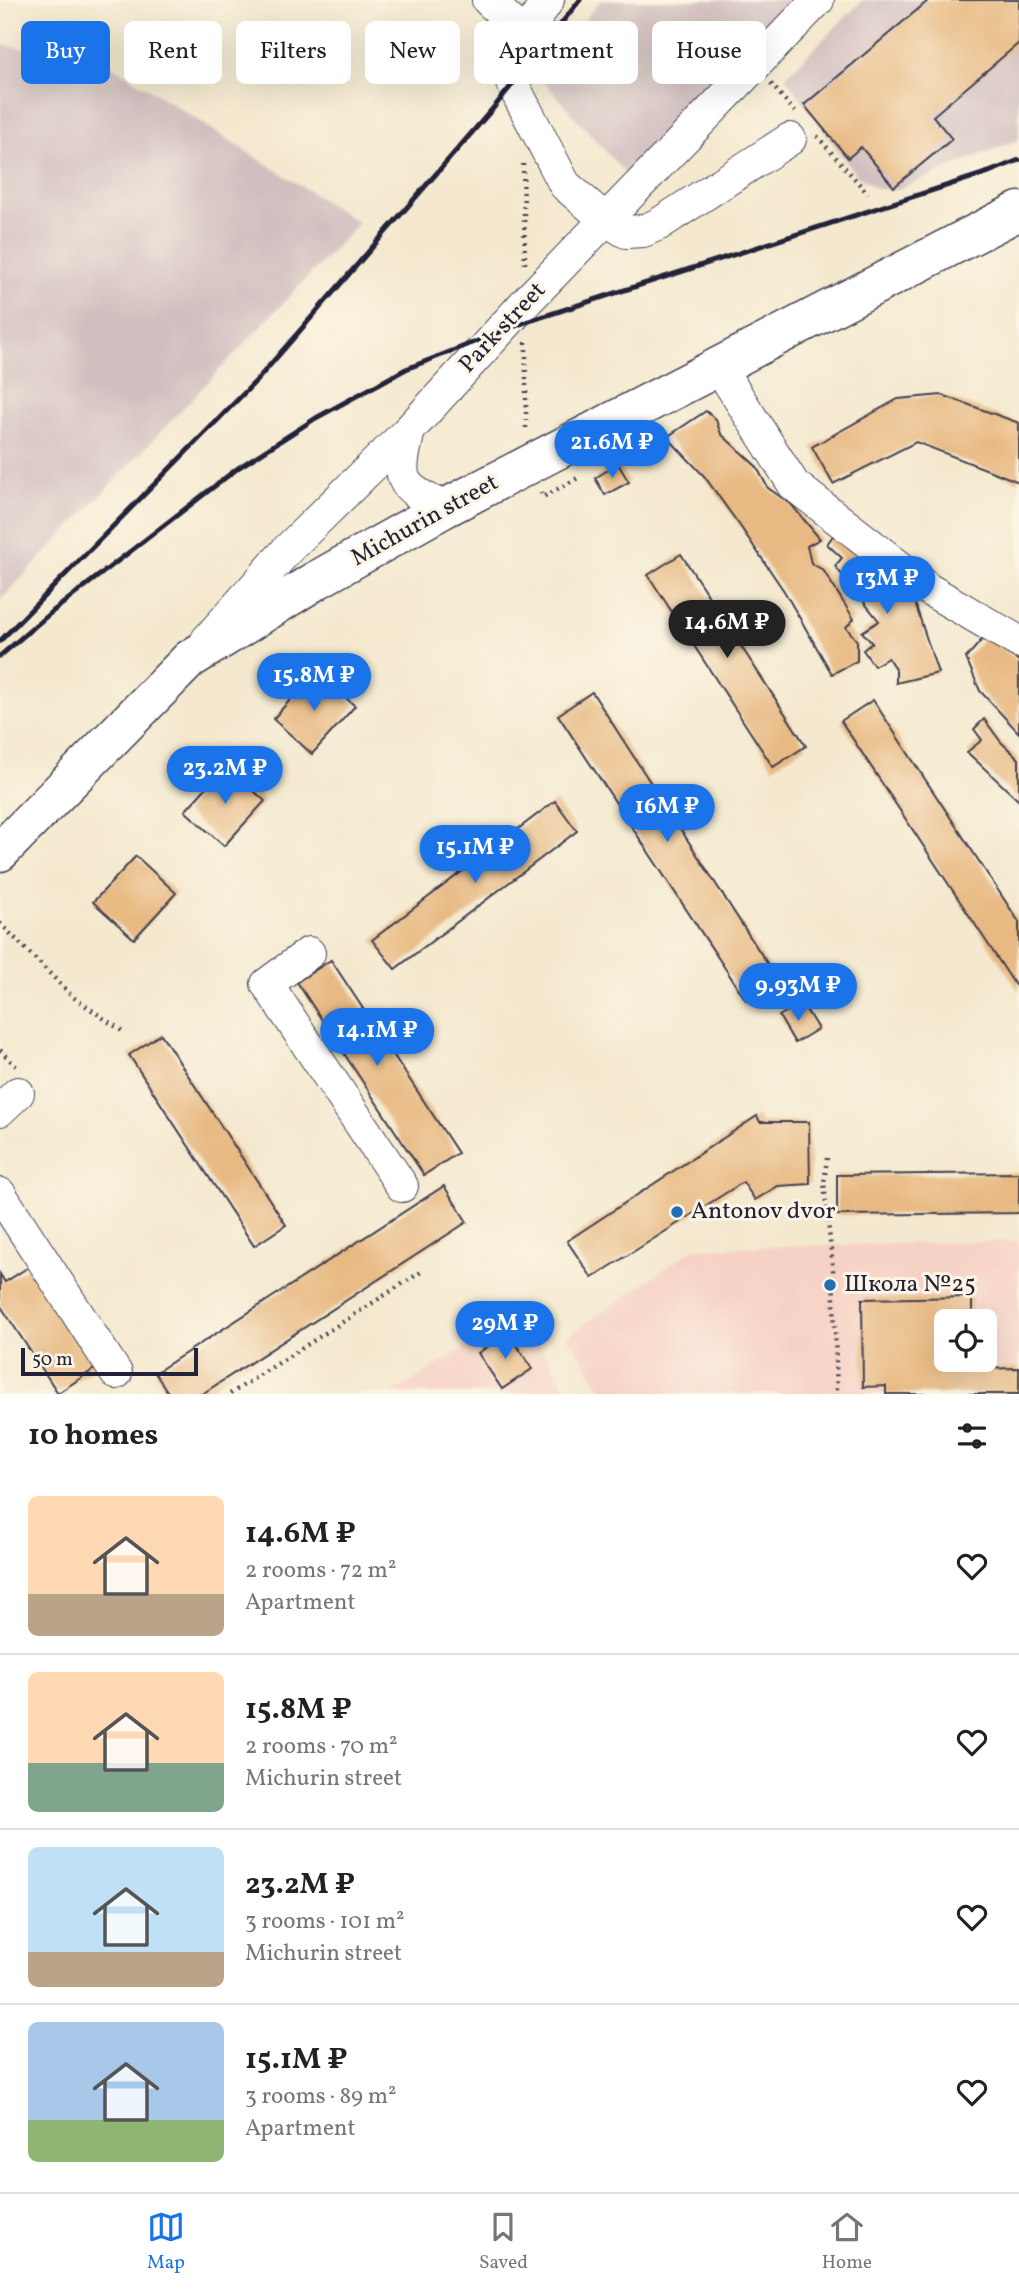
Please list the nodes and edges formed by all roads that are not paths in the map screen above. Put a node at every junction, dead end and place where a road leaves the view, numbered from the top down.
1 (488, 0) edge
2 (548, 0) edge
3 (818, 0) edge
4 (510, 21) edge
5 (534, 21) edge
6 (513, 84) edge
7 (801, 130) road end
8 (1019, 211) edge
9 (606, 220) junction
10 (719, 367) junction
11 (409, 430) junction
12 (445, 508) junction
13 (1019, 642) edge
14 (190, 659) junction
15 (0, 852) edge
16 (309, 953) dead end
17 (402, 1186) dead end
18 (0, 1194) edge
19 (116, 1373) dead end

1 - 4 street
2 - 5 street
3 - 9 street, Park street
6 - 9 street
7 - 9 street
8 - 10 main road, Michurin street
9 - 11 street, Park street
10 - 12 main road, Michurin street
10 - 13 street
11 - 12 street
11 - 14 street, Park street
12 - 14 main road, Michurin street
14 - 15 main road, Michurin street
16 - 17 street
18 - 19 street

